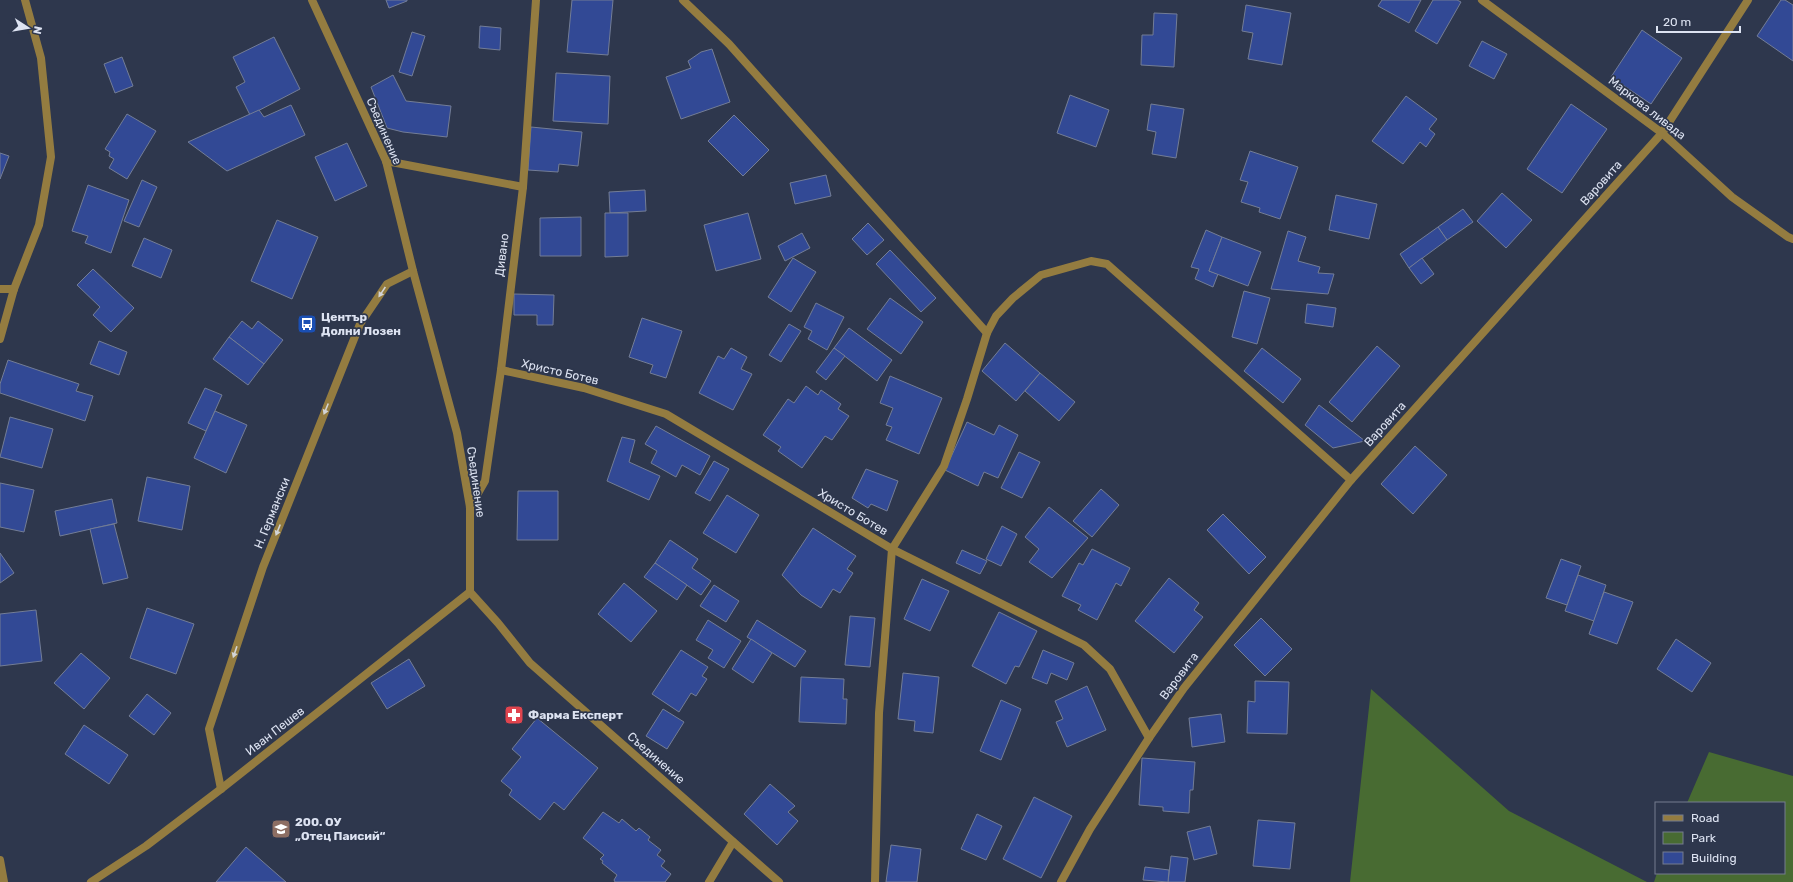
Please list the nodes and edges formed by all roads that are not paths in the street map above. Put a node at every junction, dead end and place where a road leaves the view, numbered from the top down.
1 (25, 0) edge
2 (312, 0) edge
3 (536, 0) edge
4 (683, 0) edge
5 (1482, 0) edge
6 (1748, 0) edge
7 (1662, 133) junction
8 (386, 161) junction
9 (522, 187) junction
10 (1793, 239) edge
11 (413, 271) junction
12 (0, 289) edge
13 (14, 289) junction
14 (987, 333) junction
15 (0, 339) edge
16 (501, 370) junction
17 (1351, 480) junction
18 (470, 507) junction
19 (892, 549) junction
20 (470, 592) junction
21 (1148, 738) junction
22 (221, 789) junction
23 (733, 842) junction
24 (0, 860) edge
25 (4, 882) edge
26 (91, 882) edge
27 (710, 882) edge
28 (779, 882) edge
29 (875, 882) edge
30 (1061, 882) edge

1 - 13 street
2 - 8 street, Съединение
3 - 9 street, Дивано
4 - 14 street
5 - 7 street, Маркова ливада
6 - 7 street, Варовита
7 - 10 street, Маркова ливада
7 - 17 street, Варовита
8 - 9 street
8 - 11 street, Съединение
9 - 16 street, Дивано
11 - 18 street, Съединение
11 -> 22 street, Н. Германски
12 - 13 street
13 - 15 street
14 - 17 street
14 - 19 street
16 - 18 street, Дивано
16 - 19 street, Христо Ботев
17 - 21 street, Варовита
18 - 20 street, Съединение
19 - 21 street, Христо Ботев
19 - 29 street
20 - 22 street, Иван Пешев
20 - 23 street, Съединение
21 - 30 street, Варовита
22 - 26 street, Иван Пешев
23 - 27 street
23 - 28 street, Съединение
24 - 25 street

